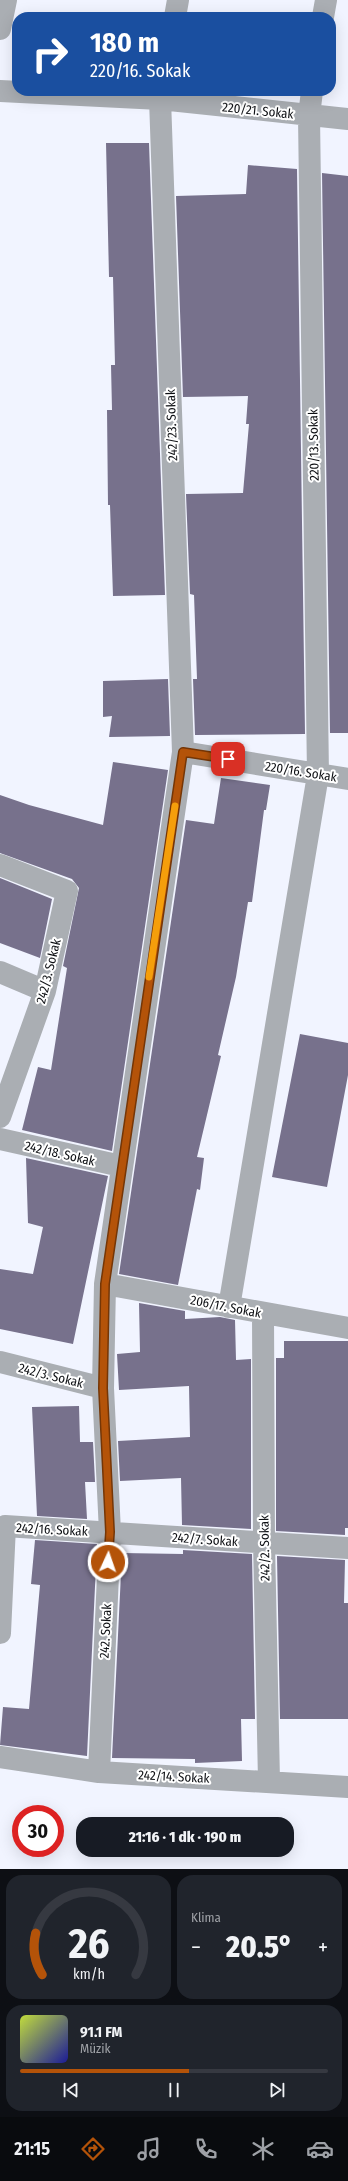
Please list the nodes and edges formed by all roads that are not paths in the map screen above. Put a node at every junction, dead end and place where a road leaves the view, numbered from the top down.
1 (6, 0) edge
2 (178, 0) edge
3 (326, 0) edge
4 (176, 12) edge
5 (324, 12) edge
6 (0, 29) edge
7 (0, 91) edge
8 (12, 91) edge
9 (161, 96) edge
10 (168, 96) edge
11 (311, 96) edge
12 (309, 116) junction
13 (348, 119) edge
14 (183, 752) junction
15 (318, 775) junction
16 (348, 779) edge
17 (0, 865) edge
18 (0, 972) edge
19 (45, 991) junction
20 (0, 1117) edge
21 (0, 1140) edge
22 (121, 1166) junction
23 (105, 1284) junction
24 (229, 1307) junction
25 (263, 1314) junction
26 (348, 1328) edge
27 (0, 1362) edge
28 (103, 1388) junction
29 (110, 1532) junction
30 (264, 1542) junction
31 (348, 1548) edge
32 (0, 1633) edge
33 (0, 1757) edge
34 (99, 1772) junction
35 (269, 1781) junction
36 (348, 1787) edge

1 - 6 street
2 - 4 street
3 - 5 street
7 - 8 street, 220/21. Sokak
9 - 14 street, 242/23. Sokak
10 - 12 street, 220/21. Sokak
11 - 12 street, 220/13. Sokak
12 - 13 street, 220/21. Sokak
12 - 15 street, 220/13. Sokak
14 - 15 street, 220/16. Sokak
14 - 22 street, 242. Sokak
15 - 16 street, 220/16. Sokak
15 - 24 street, 220/13. Sokak
17 - 19 street, 242/3. Sokak
18 - 19 street
19 - 20 street, 242/3. Sokak
21 - 22 street, 242/18. Sokak
22 - 23 street, 242. Sokak
23 - 24 street, 206/17. Sokak
23 - 28 street, 242. Sokak
24 - 25 street, 206/17. Sokak
25 - 26 street, 206/17. Sokak
25 - 30 street, 242/2. Sokak
27 - 28 street, 242/3. Sokak
28 - 29 street, 242. Sokak
29 - 30 street, 242/7. Sokak
29 - 32 street, 242/16. Sokak
29 - 34 street, 242. Sokak
30 - 31 street, 242/7. Sokak
30 - 35 street, 242/2. Sokak
33 - 34 street, 242/14. Sokak
34 - 35 street, 242/14. Sokak
35 - 36 street, 242/14. Sokak

